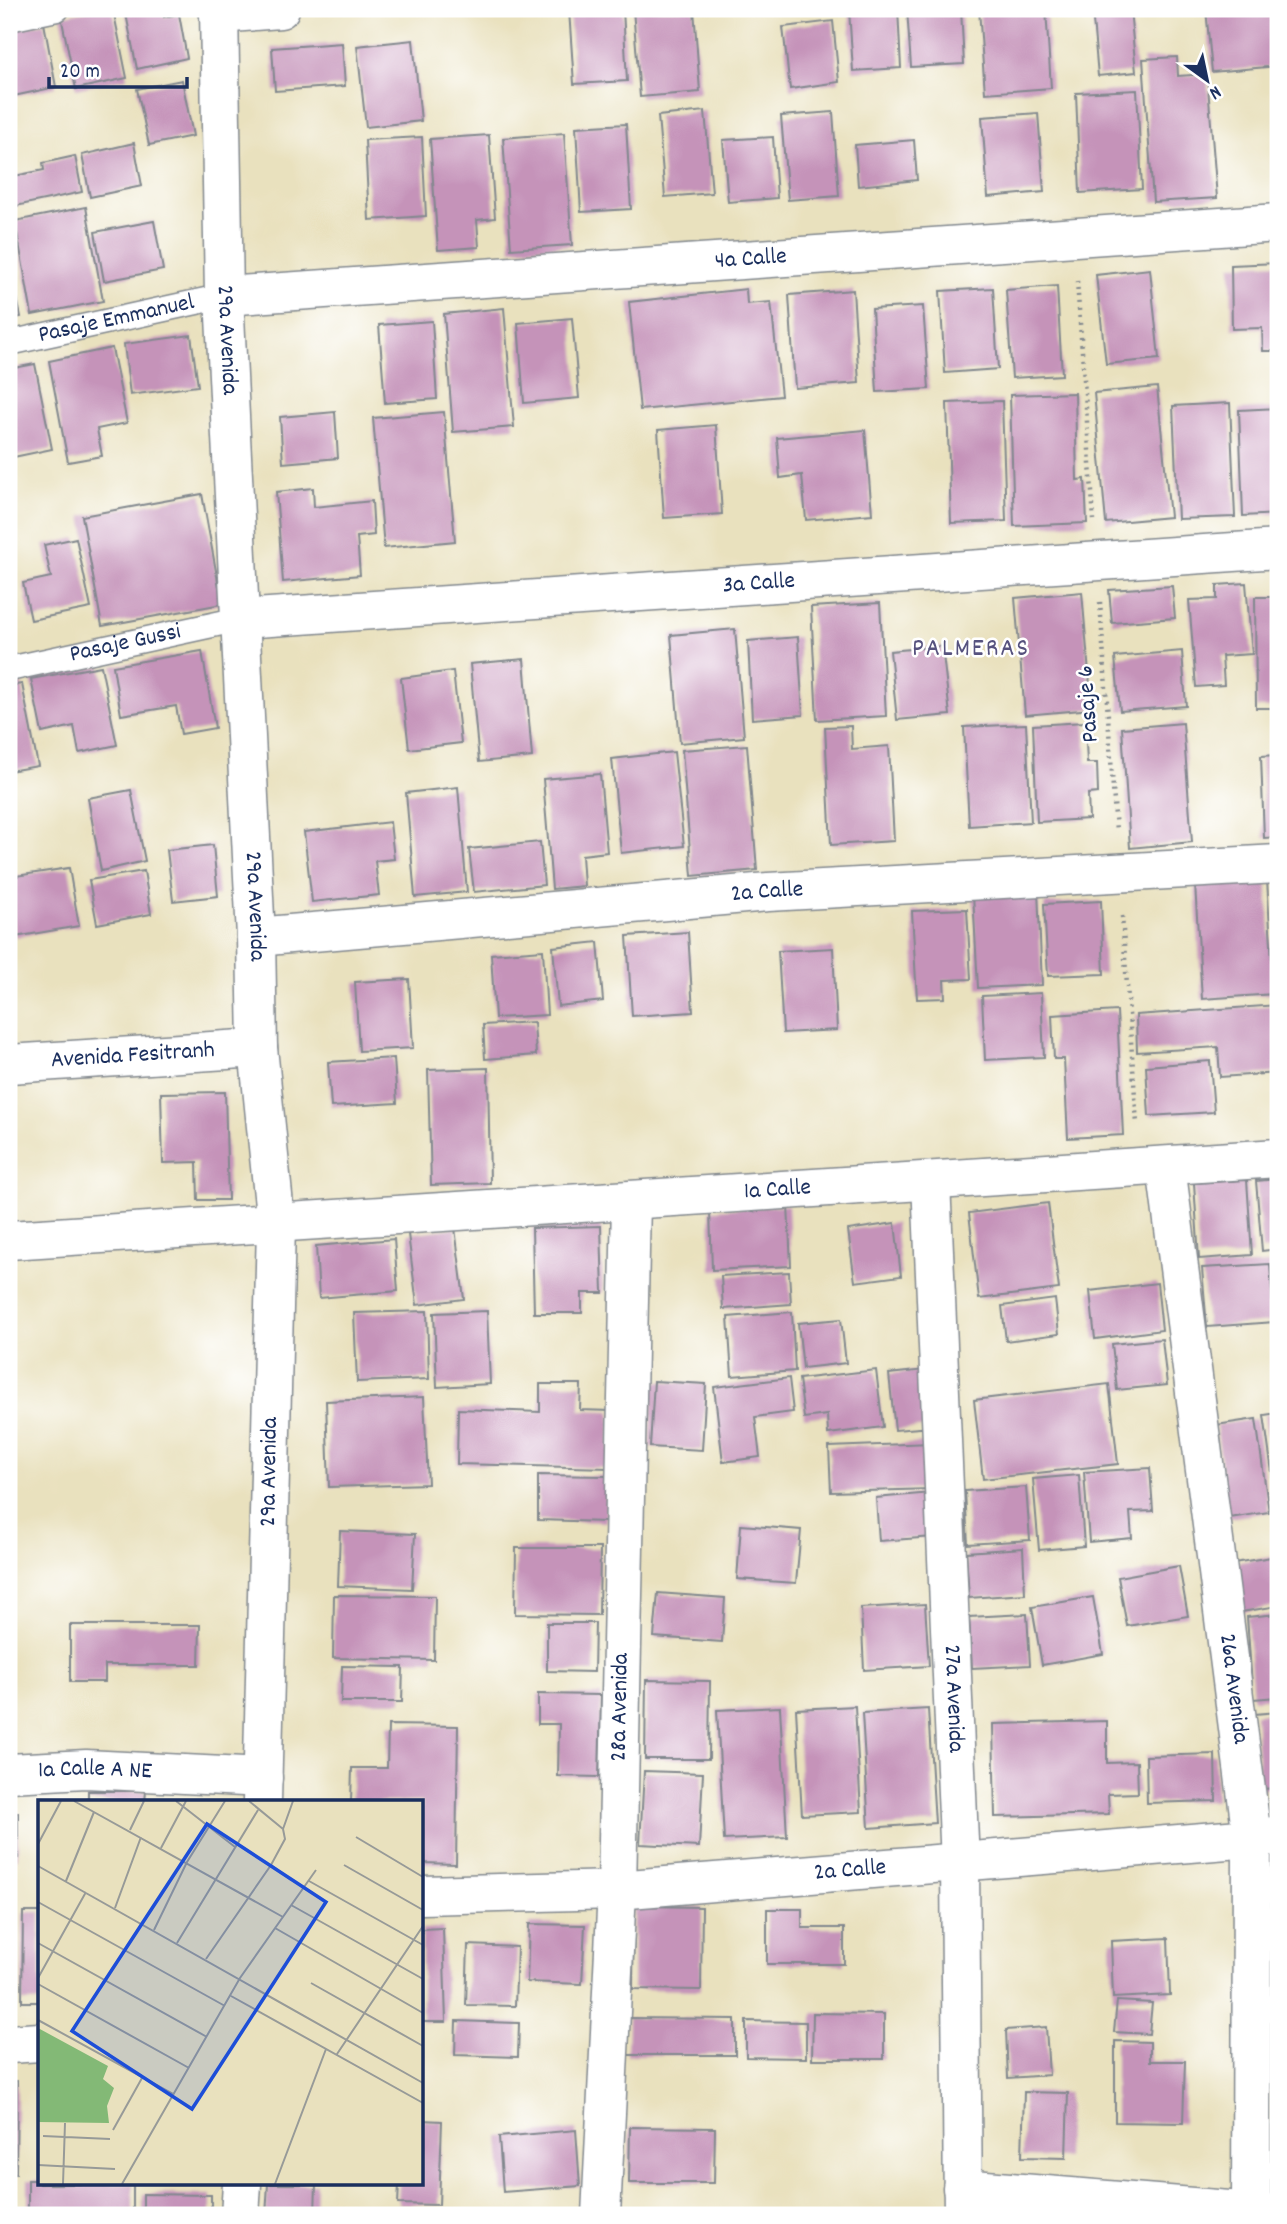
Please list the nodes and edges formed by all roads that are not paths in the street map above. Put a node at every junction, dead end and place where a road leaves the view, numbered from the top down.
1 (57, 9) edge
2 (280, 9) edge
3 (219, 11) edge
4 (9, 19) edge
5 (1278, 223) edge
6 (224, 296) junction
7 (9, 342) edge
8 (1278, 549) edge
9 (240, 619) junction
10 (9, 669) edge
11 (1278, 864) edge
12 (256, 937) junction
13 (258, 1048) junction
14 (9, 1064) edge
15 (1278, 1158) edge
16 (1153, 1166) junction
17 (930, 1181) junction
18 (632, 1201) junction
19 (276, 1224) junction
20 (9, 1240) edge
21 (9, 1773) edge
22 (263, 1790) edge
23 (1265, 1837) edge
24 (961, 1864) junction
25 (617, 1890) junction
26 (424, 1895) edge
27 (38, 2042) edge
28 (9, 2044) edge
29 (242, 2186) edge
30 (963, 2202) edge
31 (1260, 2214) edge
32 (240, 2215) edge
33 (601, 2215) edge

1 - 4 lane
2 - 3 street
3 - 6 street, 29a Avenida
5 - 6 street, 4a Calle
6 - 7 lane, Pasaje Emmanuel
6 - 9 street, 29a Avenida
8 - 9 street, 3a Calle
9 - 10 lane, Pasaje Gussi
9 - 12 street, 29a Avenida
11 - 12 street, 2a Calle
12 - 13 street, 29a Avenida
13 - 14 street, Avenida Fesitranh
13 - 19 street, 29a Avenida
15 - 16 street, 1a Calle
16 - 17 street, 1a Calle
16 - 23 street, 26a Avenida
17 - 18 street, 1a Calle
17 - 24 street, 27a Avenida
18 - 19 street, 1a Calle
18 - 25 street, 28a Avenida
19 - 20 street, 1a Calle
19 - 22 street, 29a Avenida
21 - 22 street, 1a Calle A NE
23 - 24 street, 2a Calle
23 - 31 street, 26a Avenida
24 - 25 street, 2a Calle
24 - 30 street, 27a Avenida
25 - 26 street, 2a Calle
25 - 33 street, 28a Avenida
27 - 28 street
29 - 32 street
30 - 31 street

